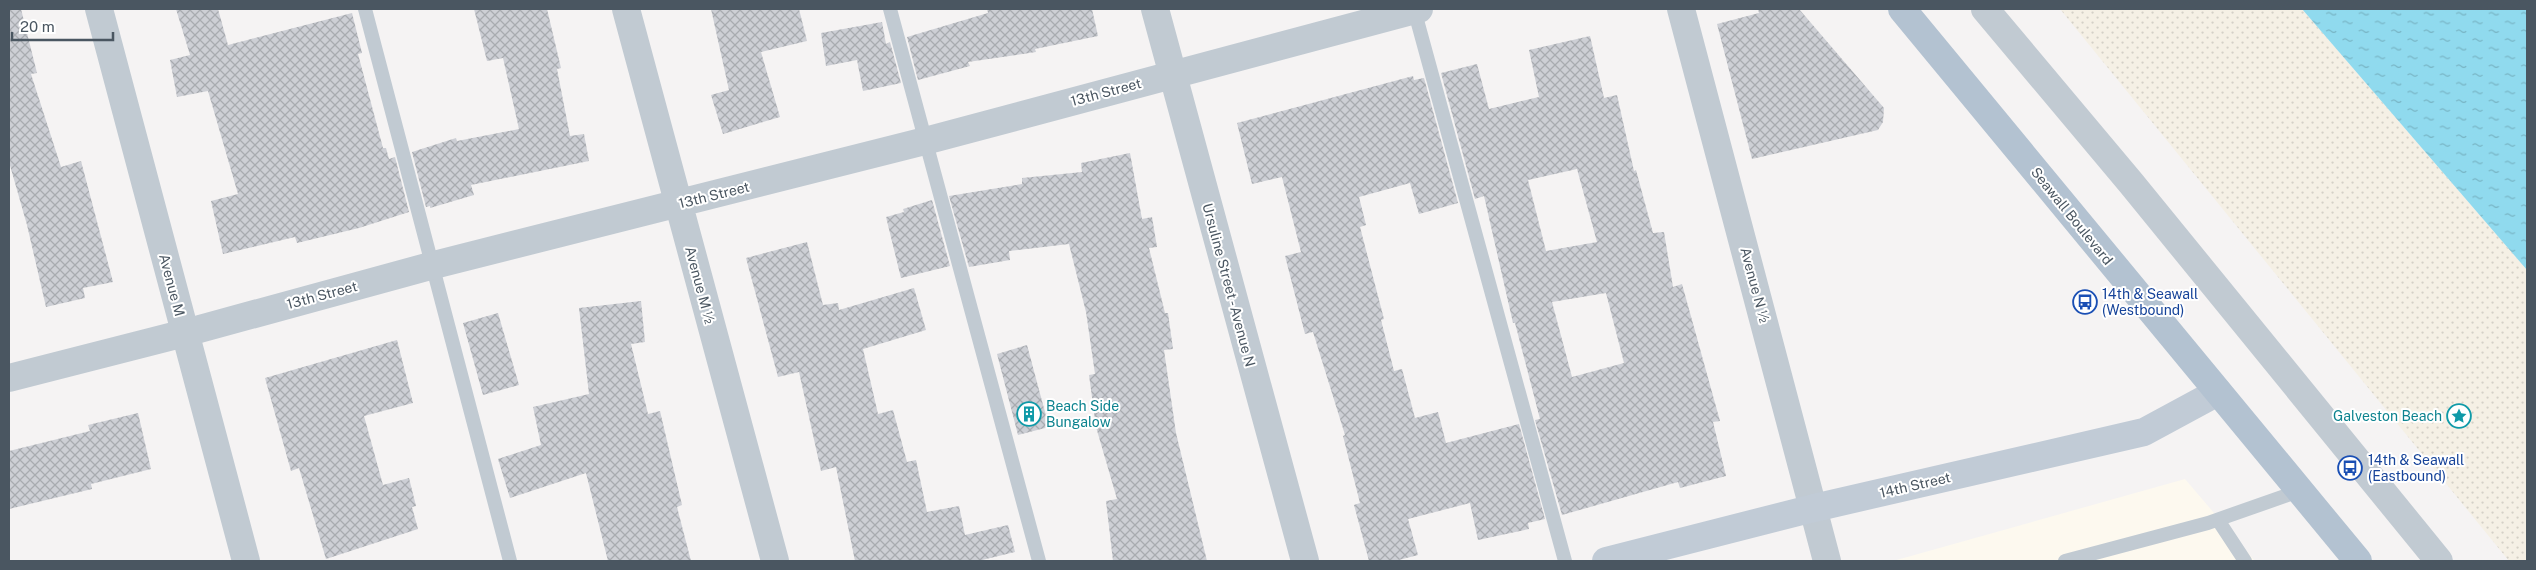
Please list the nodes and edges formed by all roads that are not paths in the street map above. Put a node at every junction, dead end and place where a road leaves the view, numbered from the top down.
1 (99, 9) edge
2 (365, 9) edge
3 (626, 9) edge
4 (890, 9) edge
5 (1155, 9) edge
6 (1416, 9) edge
7 (1681, 9) edge
8 (1902, 9) edge
9 (1985, 9) edge
10 (1172, 74) junction
11 (925, 140) junction
12 (678, 205) junction
13 (434, 265) junction
14 (185, 333) junction
15 (9, 378) edge
16 (2218, 392) junction
17 (2299, 491) junction
18 (1814, 508) junction
19 (2218, 520) junction
20 (246, 561) edge
21 (510, 561) edge
22 (775, 561) edge
23 (1039, 561) edge
24 (1305, 561) edge
25 (1565, 561) edge
26 (1606, 561) edge
27 (1827, 561) edge
28 (2065, 561) edge
29 (2245, 561) edge
30 (2358, 561) edge
31 (2439, 561) edge

1 - 14 street, Avenue M
2 - 13 lane
3 - 12 street, Avenue M ½
4 - 11 lane
5 - 10 street, Ursuline Street - Avenue N
6 - 10 street, 13th Street
6 - 25 lane
7 - 18 street, Avenue N ½
8 - 16 main road, Seawall Boulevard
9 - 31 street
10 - 11 street, 13th Street
10 - 24 street, Ursuline Street - Avenue N
11 - 12 street, 13th Street
11 - 23 lane
12 - 13 street, 13th Street
12 - 22 street, Avenue M ½
13 - 14 street, 13th Street
13 - 21 lane
14 - 15 street, 13th Street
14 - 20 street, Avenue M
16 - 17 main road, Seawall Boulevard
16 - 18 main road, 14th Street
17 - 19 lane
17 - 30 main road, Seawall Boulevard
18 - 26 main road, 14th Street
18 - 27 street, Avenue N ½
19 - 28 lane
19 - 29 lane

